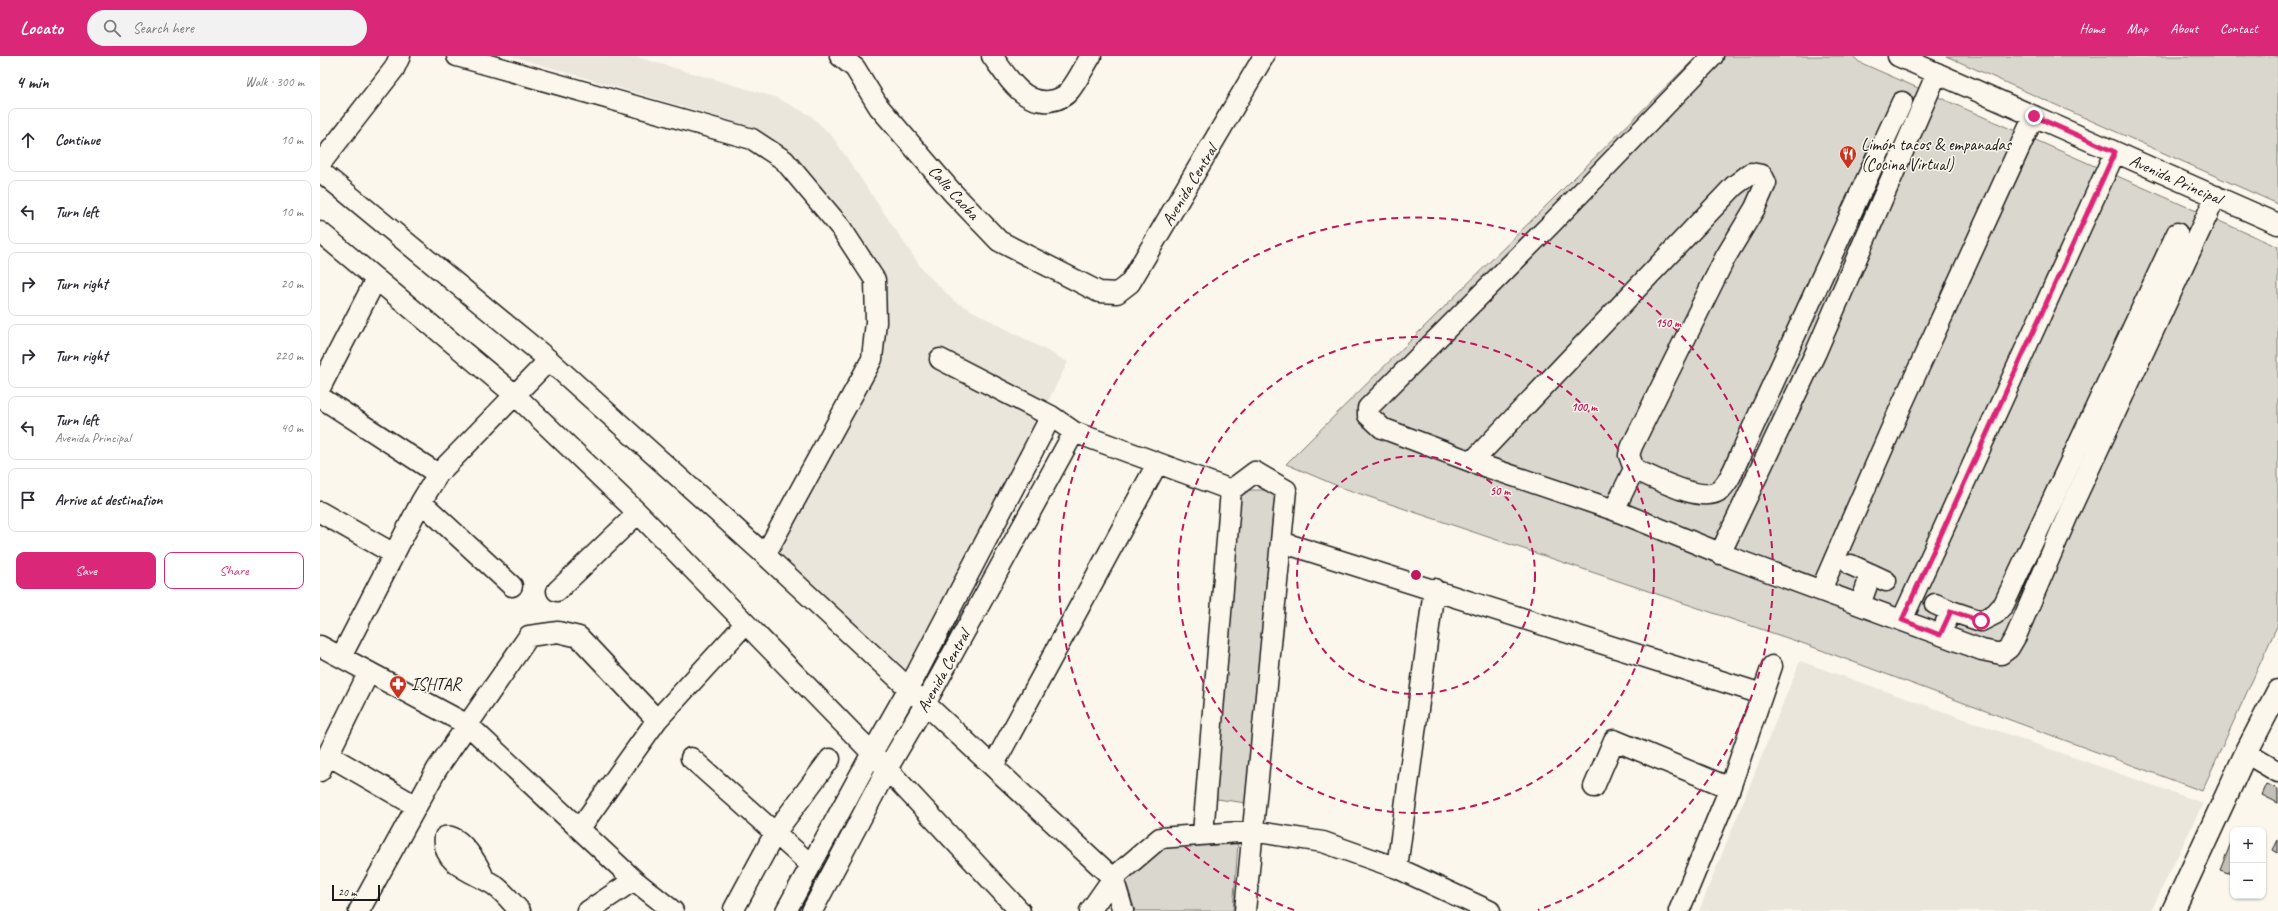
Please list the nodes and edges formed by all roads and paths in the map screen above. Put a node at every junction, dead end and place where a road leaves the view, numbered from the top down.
1 (400, 56) edge
2 (457, 56) edge
3 (840, 56) edge
4 (992, 56) edge
5 (1091, 56) edge
6 (1264, 56) edge
7 (1713, 56) edge
8 (1898, 56) edge
9 (1937, 73) junction
10 (1902, 102) dead end
11 (2034, 116) junction
12 (2115, 152) junction
13 (320, 164) edge
14 (320, 170) edge
15 (2216, 196) junction
16 (2278, 224) edge
17 (320, 232) edge
18 (2177, 232) dead end
19 (376, 279) junction
20 (1099, 292) joint
21 (940, 359) dead end
22 (549, 360) junction
23 (320, 388) edge
24 (515, 395) junction
25 (320, 397) edge
26 (1051, 416) junction
27 (1074, 432) junction
28 (1472, 462) junction
29 (1157, 464) junction
30 (1634, 469) junction
31 (438, 474) junction
32 (1231, 490) junction
33 (421, 502) junction
34 (1614, 510) junction
35 (320, 512) edge
36 (638, 513) junction
37 (1281, 542) junction
38 (394, 554) junction
39 (1720, 554) junction
40 (765, 555) junction
41 (1851, 565) dead end
42 (512, 586) dead end
43 (1434, 589) junction
44 (1821, 590) junction
45 (557, 591) dead end
46 (1860, 605) junction
47 (1902, 620) junction
48 (745, 624) junction
49 (1940, 635) junction
50 (320, 646) edge
51 (341, 657) junction
52 (1772, 666) dead end
53 (369, 672) junction
54 (909, 688) junction
55 (2278, 691) edge
56 (1762, 694) junction
57 (925, 704) junction
58 (657, 720) junction
59 (468, 724) junction
60 (872, 752) junction
61 (2246, 753) junction
62 (691, 758) dead end
63 (830, 758) dead end
64 (324, 763) edge
65 (992, 766) junction
66 (887, 770) junction
67 (2278, 772) edge
68 (1594, 787) dead end
69 (1730, 788) junction
70 (416, 806) junction
71 (580, 828) junction
72 (1252, 831) junction
73 (775, 833) junction
74 (1203, 834) junction
75 (811, 865) junction
76 (1398, 868) junction
77 (1113, 878) junction
78 (484, 879) dead end
79 (634, 880) junction
80 (1468, 907) edge
81 (734, 909) dead end
82 (816, 910) edge
83 (360, 911) edge
84 (520, 911) edge
85 (588, 911) edge
86 (673, 911) edge
87 (786, 911) edge
88 (1020, 911) edge
89 (1090, 911) edge
90 (1123, 911) edge
91 (1245, 911) edge
92 (1490, 911) edge
93 (1679, 911) edge
94 (2173, 911) edge

1 - 13 street
2 - 40 street
3 - 20 street, Calle Caoba
4 - 5 street
6 - 20 street, Avenida Central
7 - 28 street
8 - 9 street, Avenida Principal
9 - 11 street, Avenida Principal
9 - 39 street
10 - 30 street
11 - 12 street, Avenida Principal
11 - 44 street
12 - 15 street, Avenida Principal
12 - 47 street
14 - 22 street
15 - 16 street, Avenida Principal
15 - 49 street
17 - 19 street
18 - 49 street
19 - 23 street
19 - 24 street
21 - 26 street
22 - 24 street
22 - 40 street
24 - 31 street
24 - 36 street
25 - 31 street
26 - 27 street
26 - 54 street
27 - 29 street
27 - 57 street, Avenida Central
28 - 30 street
28 - 34 street
29 - 32 street
29 - 65 street
30 - 34 street
31 - 33 street
32 - 37 street
32 - 74 street
33 - 38 street
33 - 42 street
34 - 39 street
35 - 38 street
36 - 45 street
36 - 48 street
37 - 43 street
37 - 72 street
38 - 51 street
39 - 44 street
40 - 54 street
41 - 46 street
43 - 56 street
43 - 76 street
44 - 46 street
46 - 47 street
47 - 49 street
48 - 58 street
48 - 60 street
50 - 51 street
51 - 53 street
52 - 56 street
53 - 59 street
53 - 64 street
54 - 57 street
54 - 60 street
55 - 61 main road
56 - 69 street
57 - 65 street
57 - 66 street, Avenida Central
58 - 59 street
58 - 71 street
59 - 70 street
59 - 71 street
60 - 66 street
60 - 75 street
61 - 67 street
61 - 94 main road
62 - 73 street
63 - 73 street
64 - 70 street
65 - 77 street
66 - 82 street, Avenida Central
66 - 88 street
68 - 69 street
69 - 93 street
70 - 83 street
71 - 79 street
72 - 74 street
72 - 76 street
72 - 91 street
73 - 75 street
73 - 81 street
74 - 77 street
75 - 87 street
76 - 80 street
77 - 89 street
77 - 90 street
78 - 84 street
79 - 85 street
79 - 86 street
80 - 92 street

